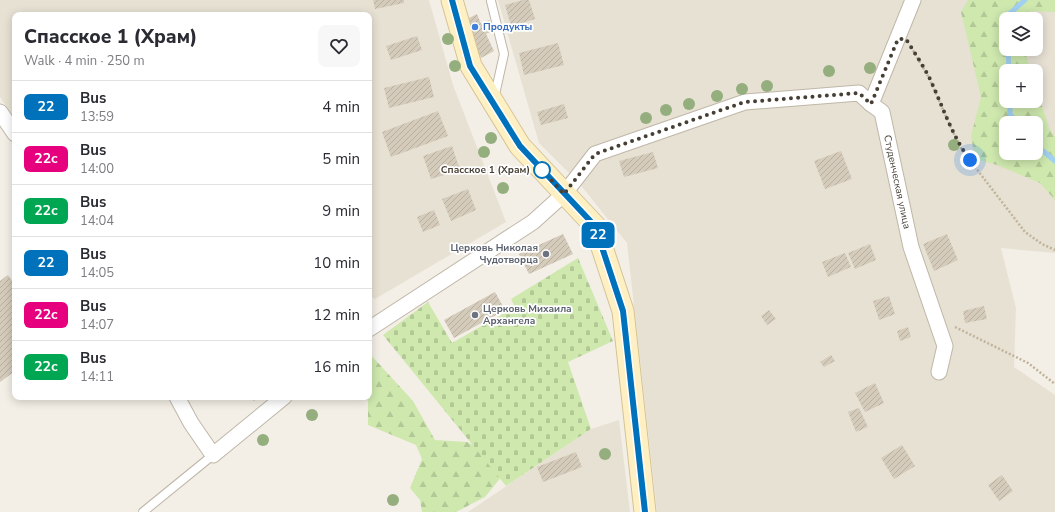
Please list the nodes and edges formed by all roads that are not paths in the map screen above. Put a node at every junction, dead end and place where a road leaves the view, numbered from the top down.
1 (452, 0) edge
2 (913, 0) edge
3 (491, 1) edge
4 (493, 103) junction
5 (871, 104) junction
6 (0, 112) edge
7 (12, 130) edge
8 (564, 194) junction
9 (372, 327) edge
10 (939, 372) dead end
11 (179, 400) edge
12 (280, 400) edge
13 (212, 455) junction
14 (143, 512) edge
15 (645, 512) edge

1 - 4 street
2 - 5 street
3 - 4 lane
4 - 8 street
5 - 8 street, Студенческая улица
5 - 10 street, Студенческая улица
6 - 7 street
8 - 9 street, Студенческая улица
8 - 15 street
11 - 13 street
12 - 13 street
13 - 14 lane

